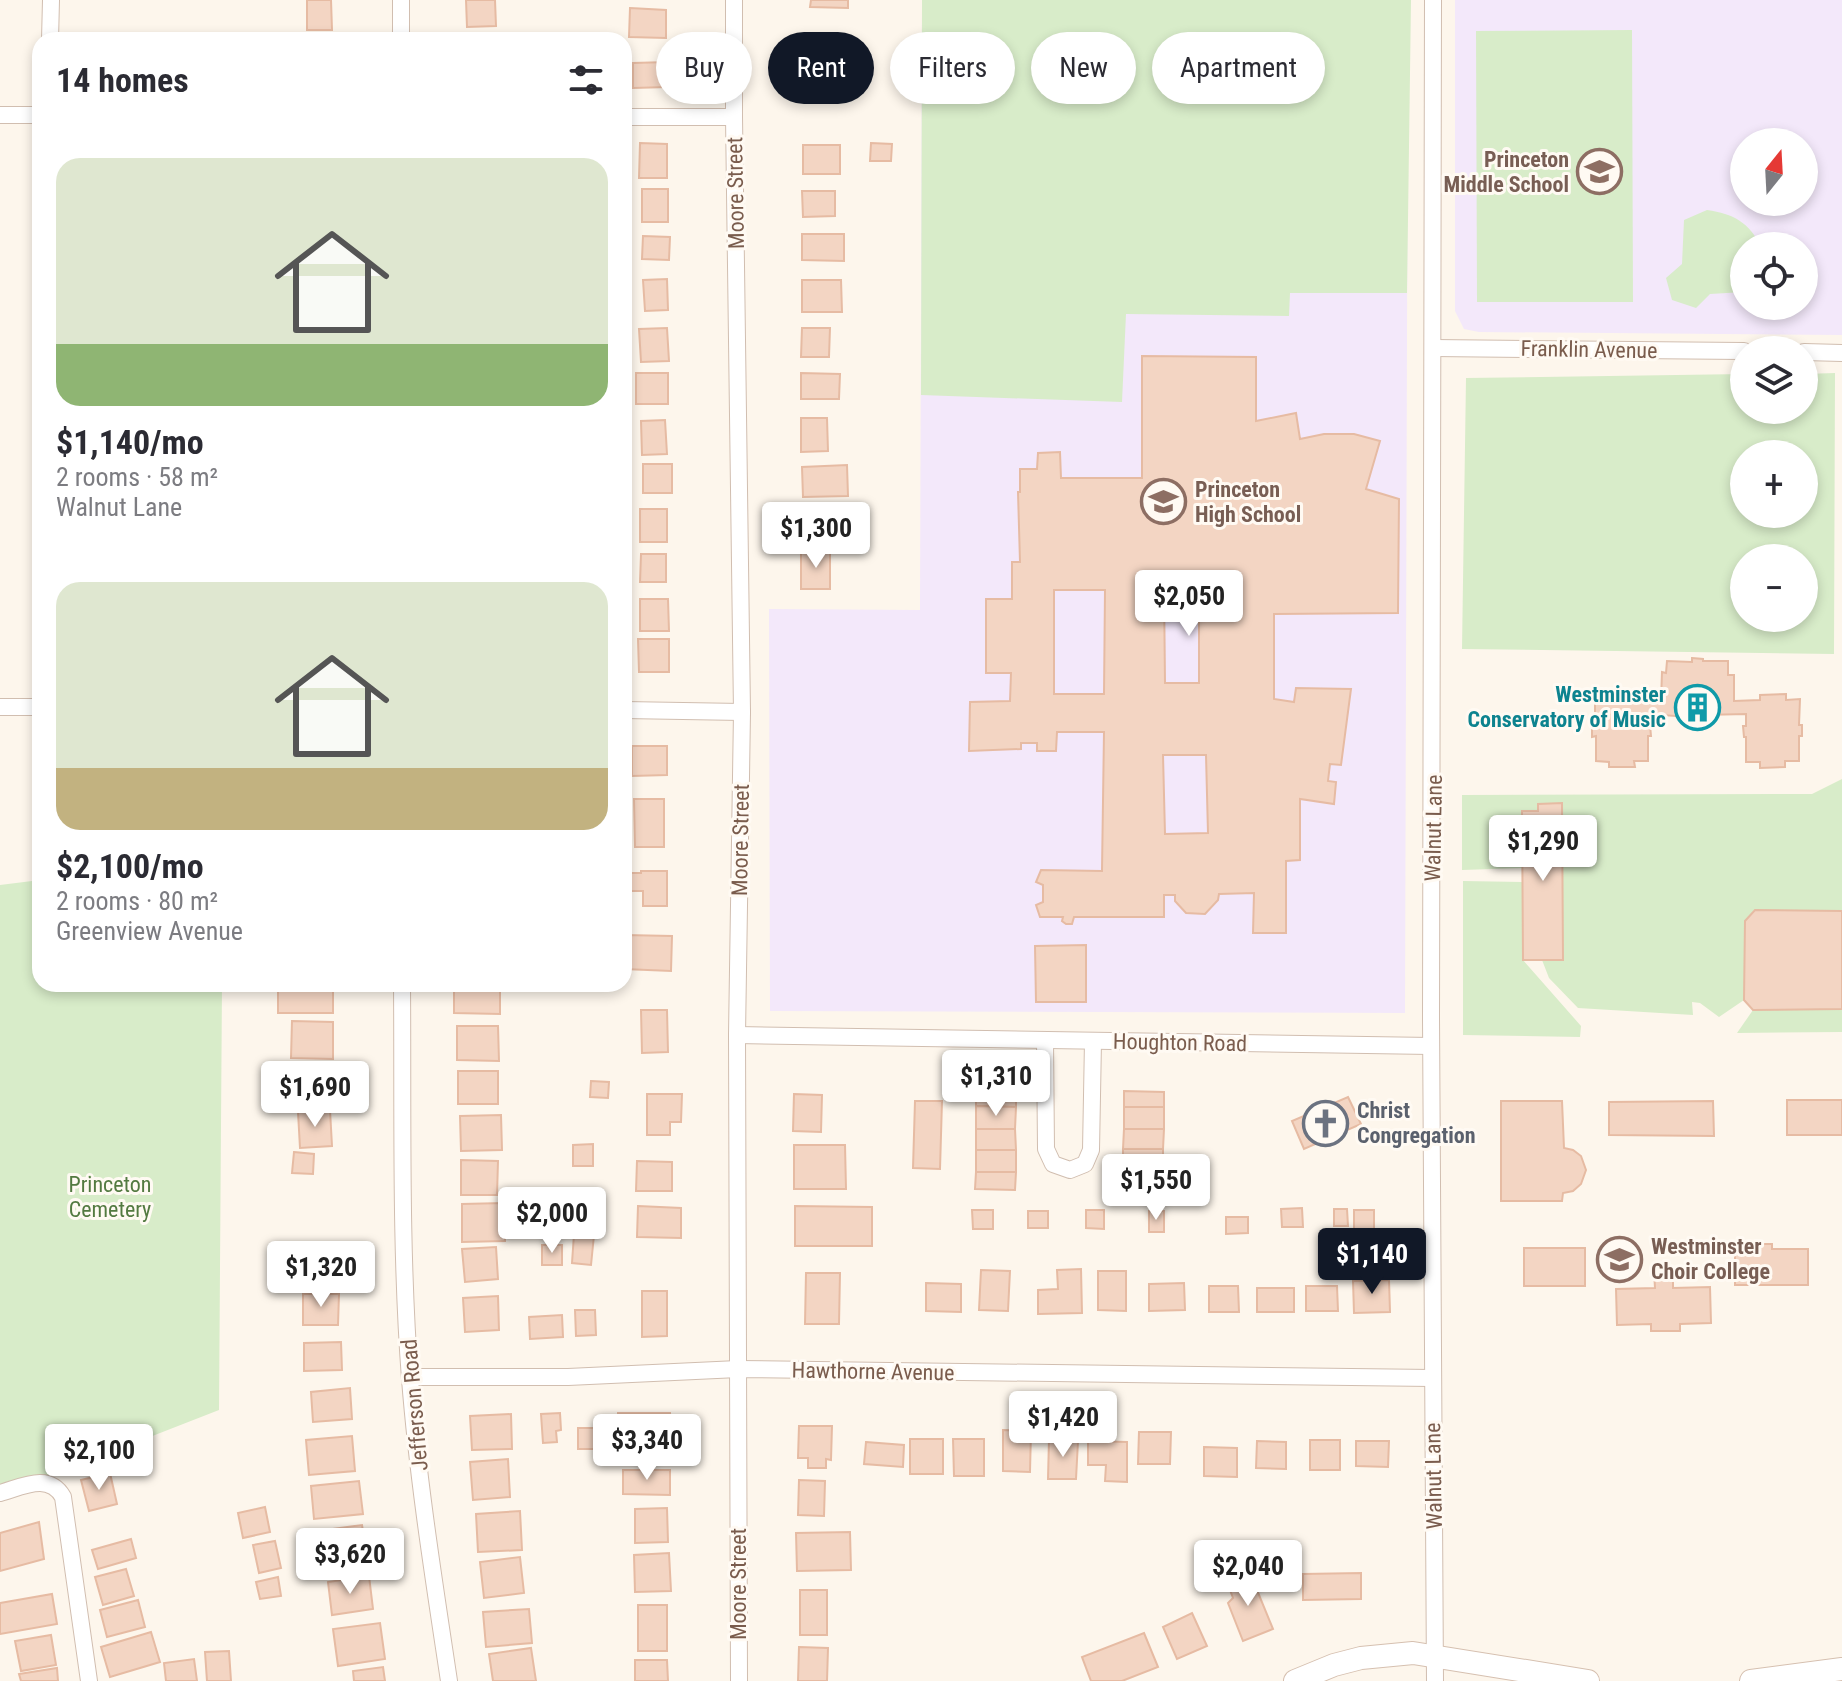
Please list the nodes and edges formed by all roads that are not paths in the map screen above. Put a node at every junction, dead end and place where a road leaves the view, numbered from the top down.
1 (51, 0) edge
2 (401, 0) edge
3 (734, 0) edge
4 (1433, 0) edge
5 (50, 32) edge
6 (401, 32) edge
7 (0, 115) edge
8 (32, 115) edge
9 (632, 117) edge
10 (734, 117) junction
11 (1433, 348) junction
12 (1730, 351) edge
13 (1818, 352) edge
14 (1842, 353) edge
15 (0, 707) edge
16 (32, 707) edge
17 (632, 710) edge
18 (742, 712) junction
19 (402, 992) edge
20 (737, 1035) junction
21 (1045, 1041) junction
22 (1093, 1041) junction
23 (1431, 1046) junction
24 (738, 1369) junction
25 (410, 1377) junction
26 (1432, 1378) junction
27 (0, 1493) edge
28 (1435, 1657) junction
29 (1842, 1669) edge
30 (89, 1681) edge
31 (449, 1681) edge
32 (739, 1681) edge
33 (1295, 1681) edge
34 (1435, 1681) edge
35 (1588, 1681) edge
36 (1751, 1681) edge

1 - 5 street
2 - 6 street
3 - 10 street, Moore Street
4 - 11 street, Walnut Lane
7 - 8 street
9 - 10 street
10 - 18 street, Moore Street
11 - 12 street, Franklin Avenue
11 - 23 street, Walnut Lane
13 - 14 street
15 - 16 street
17 - 18 street
18 - 20 street, Moore Street
19 - 25 street, Jefferson Road
20 - 21 street, Houghton Road
20 - 24 street, Moore Street
21 - 22 street, Houghton Road
21 - 22 street
22 - 23 street, Houghton Road
23 - 26 street, Walnut Lane
24 - 25 street, Hawthorne Avenue
24 - 26 street, Hawthorne Avenue
24 - 32 street, Moore Street
25 - 31 street, Jefferson Road
26 - 28 street, Walnut Lane
27 - 30 street
28 - 33 street
28 - 34 street, Walnut Lane
28 - 35 street
29 - 36 street

